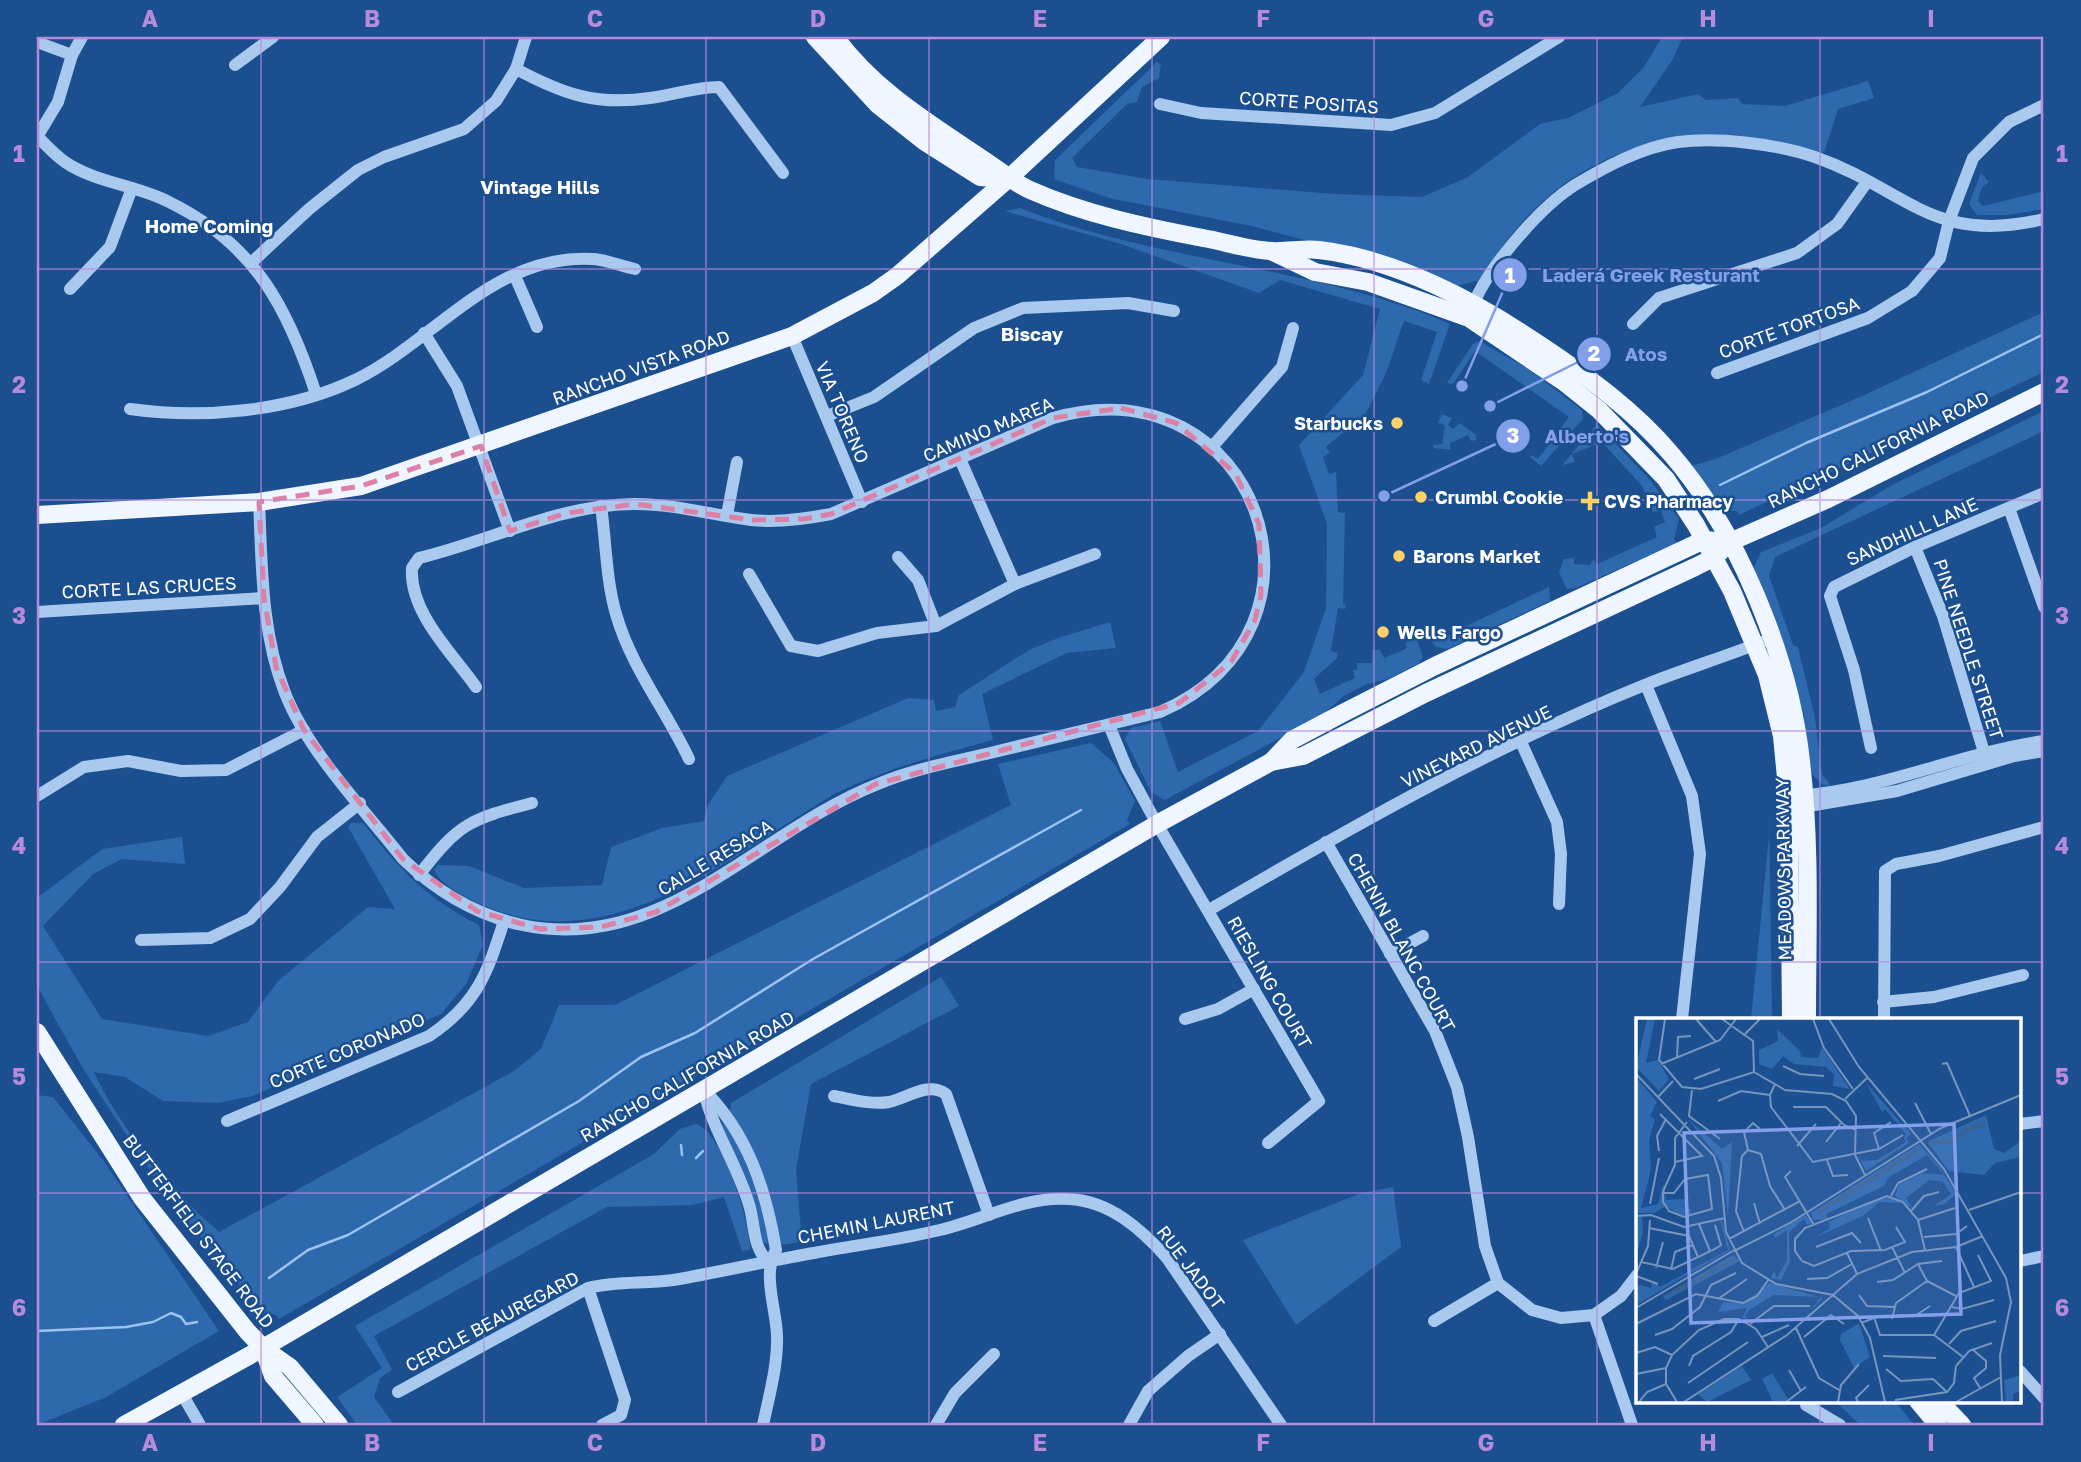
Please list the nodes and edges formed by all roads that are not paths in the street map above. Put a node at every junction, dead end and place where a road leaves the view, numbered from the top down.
1 (82, 37) edge
2 (273, 37) edge
3 (526, 37) edge
4 (815, 37) edge
5 (835, 37) edge
6 (1161, 37) edge
7 (1559, 37) edge
8 (37, 42) edge
9 (72, 55) junction
10 (235, 65) dead end
11 (516, 69) junction
12 (1160, 104) dead end
13 (2044, 105) edge
14 (37, 137) edge
15 (783, 173) dead end
16 (1008, 179) junction
17 (1867, 182) junction
18 (132, 188) junction
19 (2044, 219) edge
20 (1949, 221) junction
21 (251, 263) junction
22 (635, 269) dead end
23 (515, 276) junction
24 (70, 289) dead end
25 (1174, 310) dead end
26 (1471, 310) junction
27 (1633, 324) dead end
28 (537, 327) dead end
29 (1293, 328) dead end
30 (424, 333) junction
31 (792, 336) junction
32 (1717, 373) dead end
33 (2044, 392) edge
34 (316, 394) junction
35 (130, 409) dead end
36 (827, 416) junction
37 (481, 446) junction
38 (1212, 447) junction
39 (960, 459) junction
40 (737, 462) dead end
41 (2044, 493) edge
42 (259, 502) junction
43 (862, 502) junction
44 (601, 506) junction
45 (2009, 508) junction
46 (37, 515) edge
47 (727, 515) junction
48 (510, 531) junction
49 (1704, 540) junction
50 (1730, 542) junction
51 (1915, 547) junction
52 (1095, 554) dead end
53 (898, 557) dead end
54 (1715, 557) junction
55 (749, 574) dead end
56 (1015, 584) junction
57 (264, 598) junction
58 (2044, 605) edge
59 (37, 612) edge
60 (936, 626) junction
61 (1763, 642) junction
62 (1435, 666) junction
63 (1646, 685) junction
64 (476, 687) dead end
65 (1109, 725) junction
66 (304, 730) junction
67 (1352, 731) junction
68 (2044, 741) edge
69 (1521, 742) junction
70 (1871, 748) dead end
71 (2044, 751) edge
72 (689, 759) dead end
73 (1986, 759) junction
74 (1271, 762) junction
75 (37, 796) edge
76 (1797, 802) junction
77 (360, 803) junction
78 (532, 803) dead end
79 (1157, 824) junction
80 (2044, 827) edge
81 (1326, 842) junction
82 (419, 875) junction
83 (1559, 904) dead end
84 (1209, 910) junction
85 (504, 921) junction
86 (1423, 936) dead end
87 (141, 940) dead end
88 (1390, 954) junction
89 (2023, 975) dead end
90 (1254, 989) junction
91 (1883, 1002) junction
92 (1682, 1018) edge
93 (1791, 1018) edge
94 (1807, 1018) edge
95 (1884, 1018) edge
96 (1185, 1019) dead end
97 (37, 1032) edge
98 (704, 1090) junction
99 (834, 1096) dead end
100 (227, 1121) dead end
101 (2044, 1121) edge
102 (2022, 1124) edge
103 (1268, 1143) dead end
104 (989, 1215) junction
105 (2044, 1256) edge
106 (2022, 1261) edge
107 (769, 1262) junction
108 (1636, 1277) edge
109 (1499, 1283) junction
110 (588, 1288) junction
111 (1594, 1314) junction
112 (1434, 1321) dead end
113 (1220, 1334) junction
114 (262, 1348) junction
115 (994, 1354) dead end
116 (2022, 1373) edge
117 (398, 1392) dead end
118 (183, 1394) junction
119 (2044, 1398) edge
120 (1918, 1402) edge
121 (1940, 1402) edge
122 (1806, 1405) dead end
123 (124, 1425) edge
124 (200, 1425) edge
125 (315, 1425) edge
126 (339, 1425) edge
127 (602, 1425) edge
128 (762, 1425) edge
129 (936, 1425) edge
130 (1129, 1425) edge
131 (1281, 1425) edge
132 (1632, 1425) edge
133 (1840, 1425) edge
134 (1938, 1425) edge
135 (1962, 1425) edge

1 - 9 street
2 - 10 street
3 - 11 street
4 - 16 main road, MEADOWS PARKWAY
5 - 16 main road, MEADOWS PARKWAY
6 - 16 main road, RANCHO VISTA ROAD
7 - 12 street, CORTE POSITAS
8 - 9 street
9 - 14 street
11 - 15 street
11 - 21 street
13 - 20 street, CORTE TORTOSA
14 - 18 street
16 - 26 main road, MEADOWS PARKWAY
16 - 31 main road, RANCHO VISTA ROAD
17 - 20 street
17 - 26 street
17 - 27 street
18 - 21 street
18 - 24 street
19 - 20 street
20 - 32 street, CORTE TORTOSA
21 - 34 street
22 - 23 street
23 - 28 street
23 - 30 street
25 - 36 street
26 - 49 main road, MEADOWS PARKWAY
26 - 50 main road, MEADOWS PARKWAY
29 - 38 street
30 - 34 street
30 - 37 street
31 - 36 street, VIA TORENO
31 - 37 main road, RANCHO VISTA ROAD
33 - 50 main road, RANCHO CALIFORNIA ROAD
34 - 35 street
36 - 43 street, VIA TORENO
37 - 42 main road, RANCHO VISTA ROAD
37 - 48 street
38 - 39 street, CAMINO MAREA
38 - 65 street, CAMINO MAREA
39 - 43 street, CAMINO MAREA
39 - 56 street
40 - 47 street
41 - 45 street, SANDHILL LANE
42 - 46 main road, RANCHO VISTA ROAD
42 - 57 street, CALLE RESACA
43 - 47 street, CAMINO MAREA
44 - 47 street, CAMINO MAREA
44 - 48 street, CAMINO MAREA
44 - 72 street
45 - 51 street, SANDHILL LANE
45 - 58 street
48 - 64 street, CAMINO MAREA
49 - 50 main road, RANCHO CALIFORNIA ROAD
49 - 54 main road, MEADOWS PARKWAY
49 - 62 main road, RANCHO CALIFORNIA ROAD
50 - 54 main road, RANCHO CALIFORNIA ROAD
50 - 61 main road, MEADOWS PARKWAY
51 - 70 street, SANDHILL LANE
51 - 73 street, PINE NEEDLE STREET
52 - 56 street
53 - 60 street
54 - 61 main road, MEADOWS PARKWAY
54 - 67 main road, RANCHO CALIFORNIA ROAD
55 - 60 street
56 - 60 street
57 - 59 street, CORTE LAS CRUCES
57 - 66 street, CALLE RESACA
61 - 63 street, VINEYARD AVENUE
61 - 76 main road, MEADOWS PARKWAY
62 - 67 main road
62 - 74 main road, RANCHO CALIFORNIA ROAD
63 - 69 street, VINEYARD AVENUE
63 - 92 street
65 - 79 street, RIESLING COURT
65 - 85 street, CALLE RESACA
66 - 75 street
66 - 77 street, CALLE RESACA
67 - 74 main road, RANCHO CALIFORNIA ROAD
68 - 73 street
69 - 81 street, VINEYARD AVENUE
69 - 83 street
71 - 73 street
73 - 76 street
74 - 79 main road, RANCHO CALIFORNIA ROAD
76 - 93 main road, MEADOWS PARKWAY
76 - 94 main road, MEADOWS PARKWAY
77 - 82 street, CALLE RESACA
77 - 87 street
78 - 82 street
79 - 84 street, RIESLING COURT
79 - 98 main road, RANCHO CALIFORNIA ROAD
80 - 91 street
81 - 84 street, VINEYARD AVENUE
81 - 88 street, CHENIN BLANC COURT
82 - 85 street, CALLE RESACA
84 - 90 street, RIESLING COURT
85 - 100 street, CORTE CORONADO
86 - 88 street
88 - 109 street, CHENIN BLANC COURT
89 - 91 street
90 - 96 street
90 - 103 street, RIESLING COURT
91 - 95 street
97 - 114 main road, BUTTERFIELD STAGE ROAD
98 - 107 street
98 - 114 main road, RANCHO CALIFORNIA ROAD
99 - 104 street
101 - 102 street
104 - 107 street, CHEMIN LAURENT
104 - 113 street, RUE JADOT
105 - 106 street
107 - 110 street, CERCLE BEAUREGARD
107 - 128 street
108 - 111 street
109 - 111 street, CHENIN BLANC COURT
109 - 112 street
110 - 117 street, CERCLE BEAUREGARD
110 - 127 street
111 - 132 street
113 - 130 street
113 - 131 street, RUE JADOT
114 - 118 main road, RANCHO CALIFORNIA ROAD
114 - 125 main road, BUTTERFIELD STAGE ROAD
114 - 126 main road, BUTTERFIELD STAGE ROAD
115 - 129 street
116 - 119 street
118 - 123 main road, RANCHO CALIFORNIA ROAD
118 - 124 street
120 - 134 main road
121 - 135 main road
122 - 133 street

